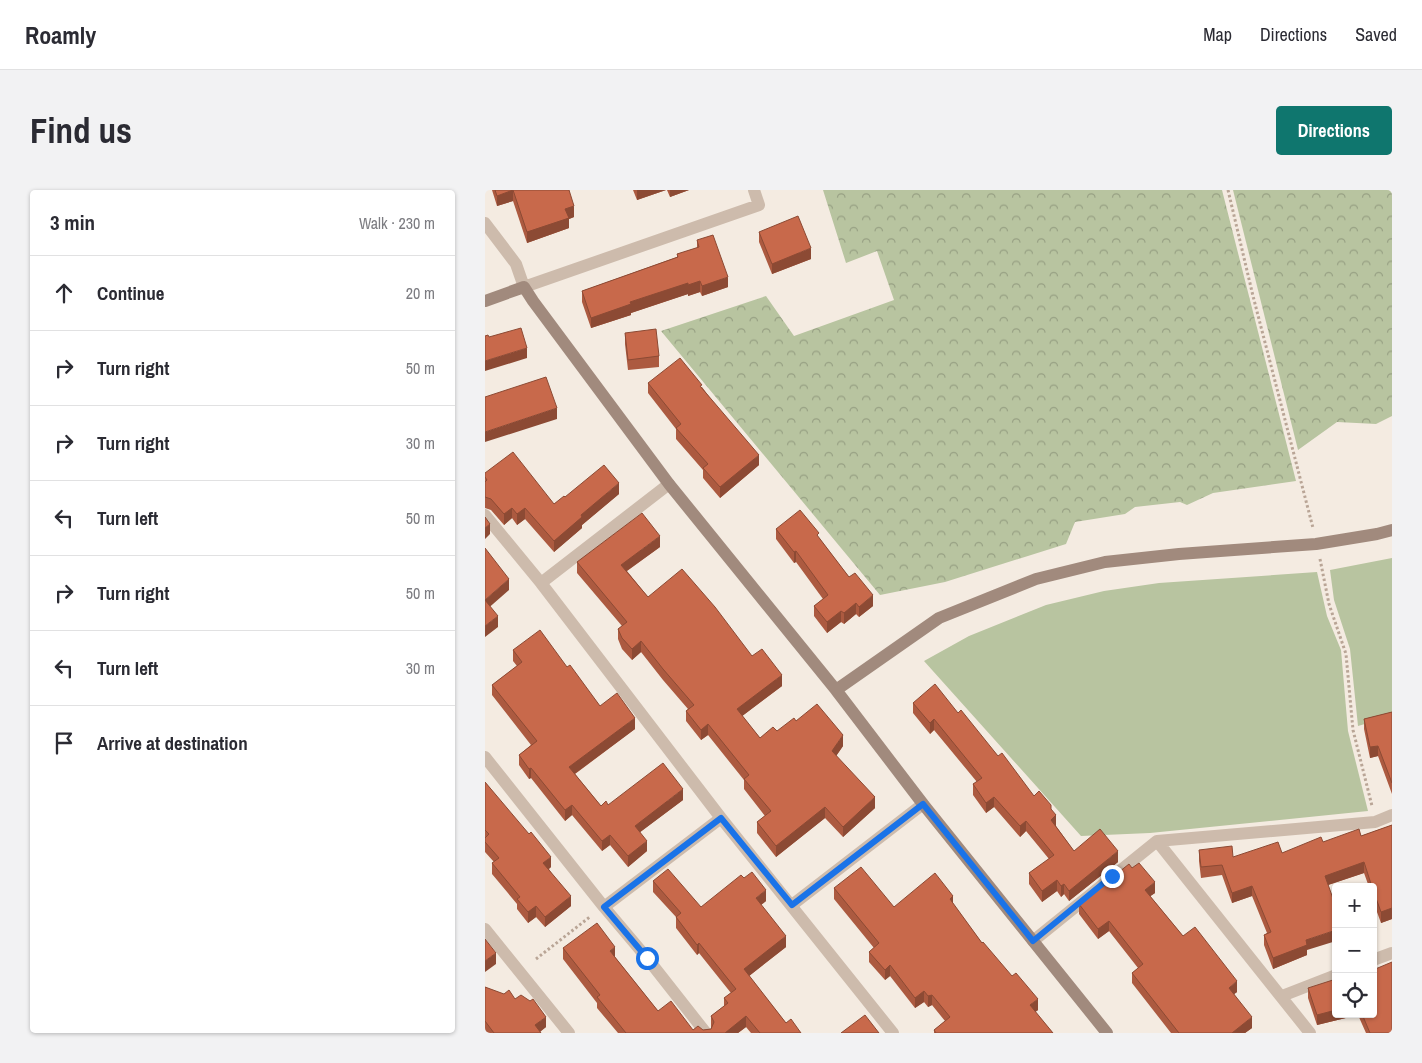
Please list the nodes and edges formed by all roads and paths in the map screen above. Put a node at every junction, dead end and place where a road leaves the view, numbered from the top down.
1 (753, 190) edge
2 (1228, 190) edge
3 (485, 223) edge
4 (524, 287) junction
5 (485, 301) edge
6 (669, 484) junction
7 (485, 515) edge
8 (1392, 530) edge
9 (1316, 544) junction
10 (541, 583) junction
11 (836, 690) junction
12 (485, 757) edge
13 (923, 804) junction
14 (1392, 815) edge
15 (721, 818) junction
16 (1375, 822) junction
17 (1157, 841) junction
18 (792, 905) junction
19 (604, 907) junction
20 (485, 929) edge
21 (1033, 941) junction
22 (1392, 953) edge
23 (536, 959) dead end
24 (1377, 959) edge
25 (1332, 977) edge
26 (1281, 996) junction
27 (569, 1033) edge
28 (706, 1033) edge
29 (893, 1033) edge
30 (1107, 1033) edge
31 (1309, 1033) edge

1 - 4 street
2 - 9 path
3 - 4 street
4 - 5 street
4 - 6 street
6 - 10 street
6 - 11 street
7 - 10 street
8 - 9 street
9 - 11 street
9 - 16 path
10 - 15 street
11 - 13 street
12 - 19 street
13 - 18 street
13 - 21 street
14 - 16 street
15 - 18 street
15 - 19 street
16 - 17 street
17 - 21 street
17 - 26 street
18 - 29 street
19 - 23 path
19 - 28 street
20 - 27 street
21 - 30 street
22 - 24 street
25 - 26 street
26 - 31 street

